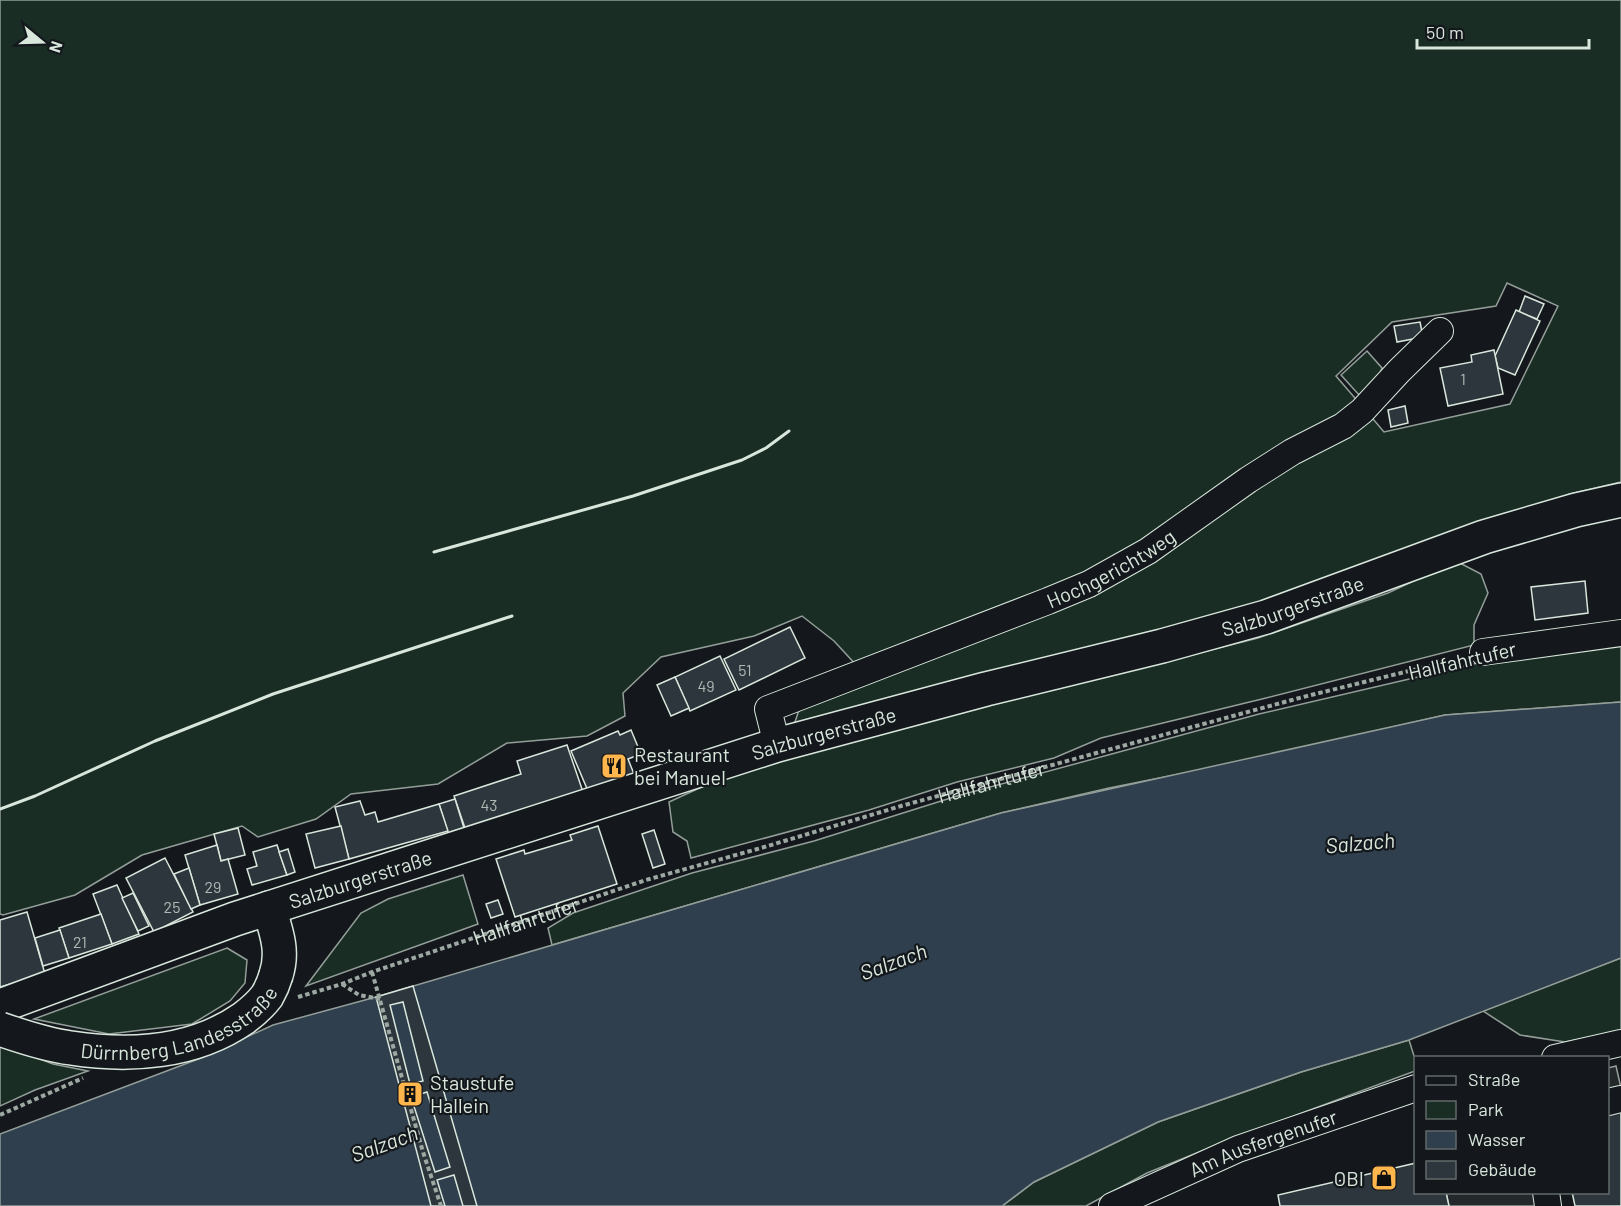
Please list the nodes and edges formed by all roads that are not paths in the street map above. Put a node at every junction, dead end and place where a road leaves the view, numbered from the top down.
1 (1440, 331) dead end
2 (1621, 500) edge
3 (1621, 633) edge
4 (1483, 652) road end
5 (777, 745) junction
6 (269, 908) junction
7 (0, 1006) edge
8 (0, 1029) edge
9 (1621, 1043) edge
10 (1565, 1056) edge
11 (1414, 1089) edge
12 (1112, 1206) edge

1 - 5 street, Hochgerichtweg
2 - 5 main road, Salzburgerstraße
3 - 4 street, Hallfahrtufer
5 - 6 main road, Salzburgerstraße
6 - 7 main road, Salzburgerstraße
6 - 8 main road, Dürrnberg Landesstraße, bridge
9 - 10 street
11 - 12 street, Am Ausfergenufer

